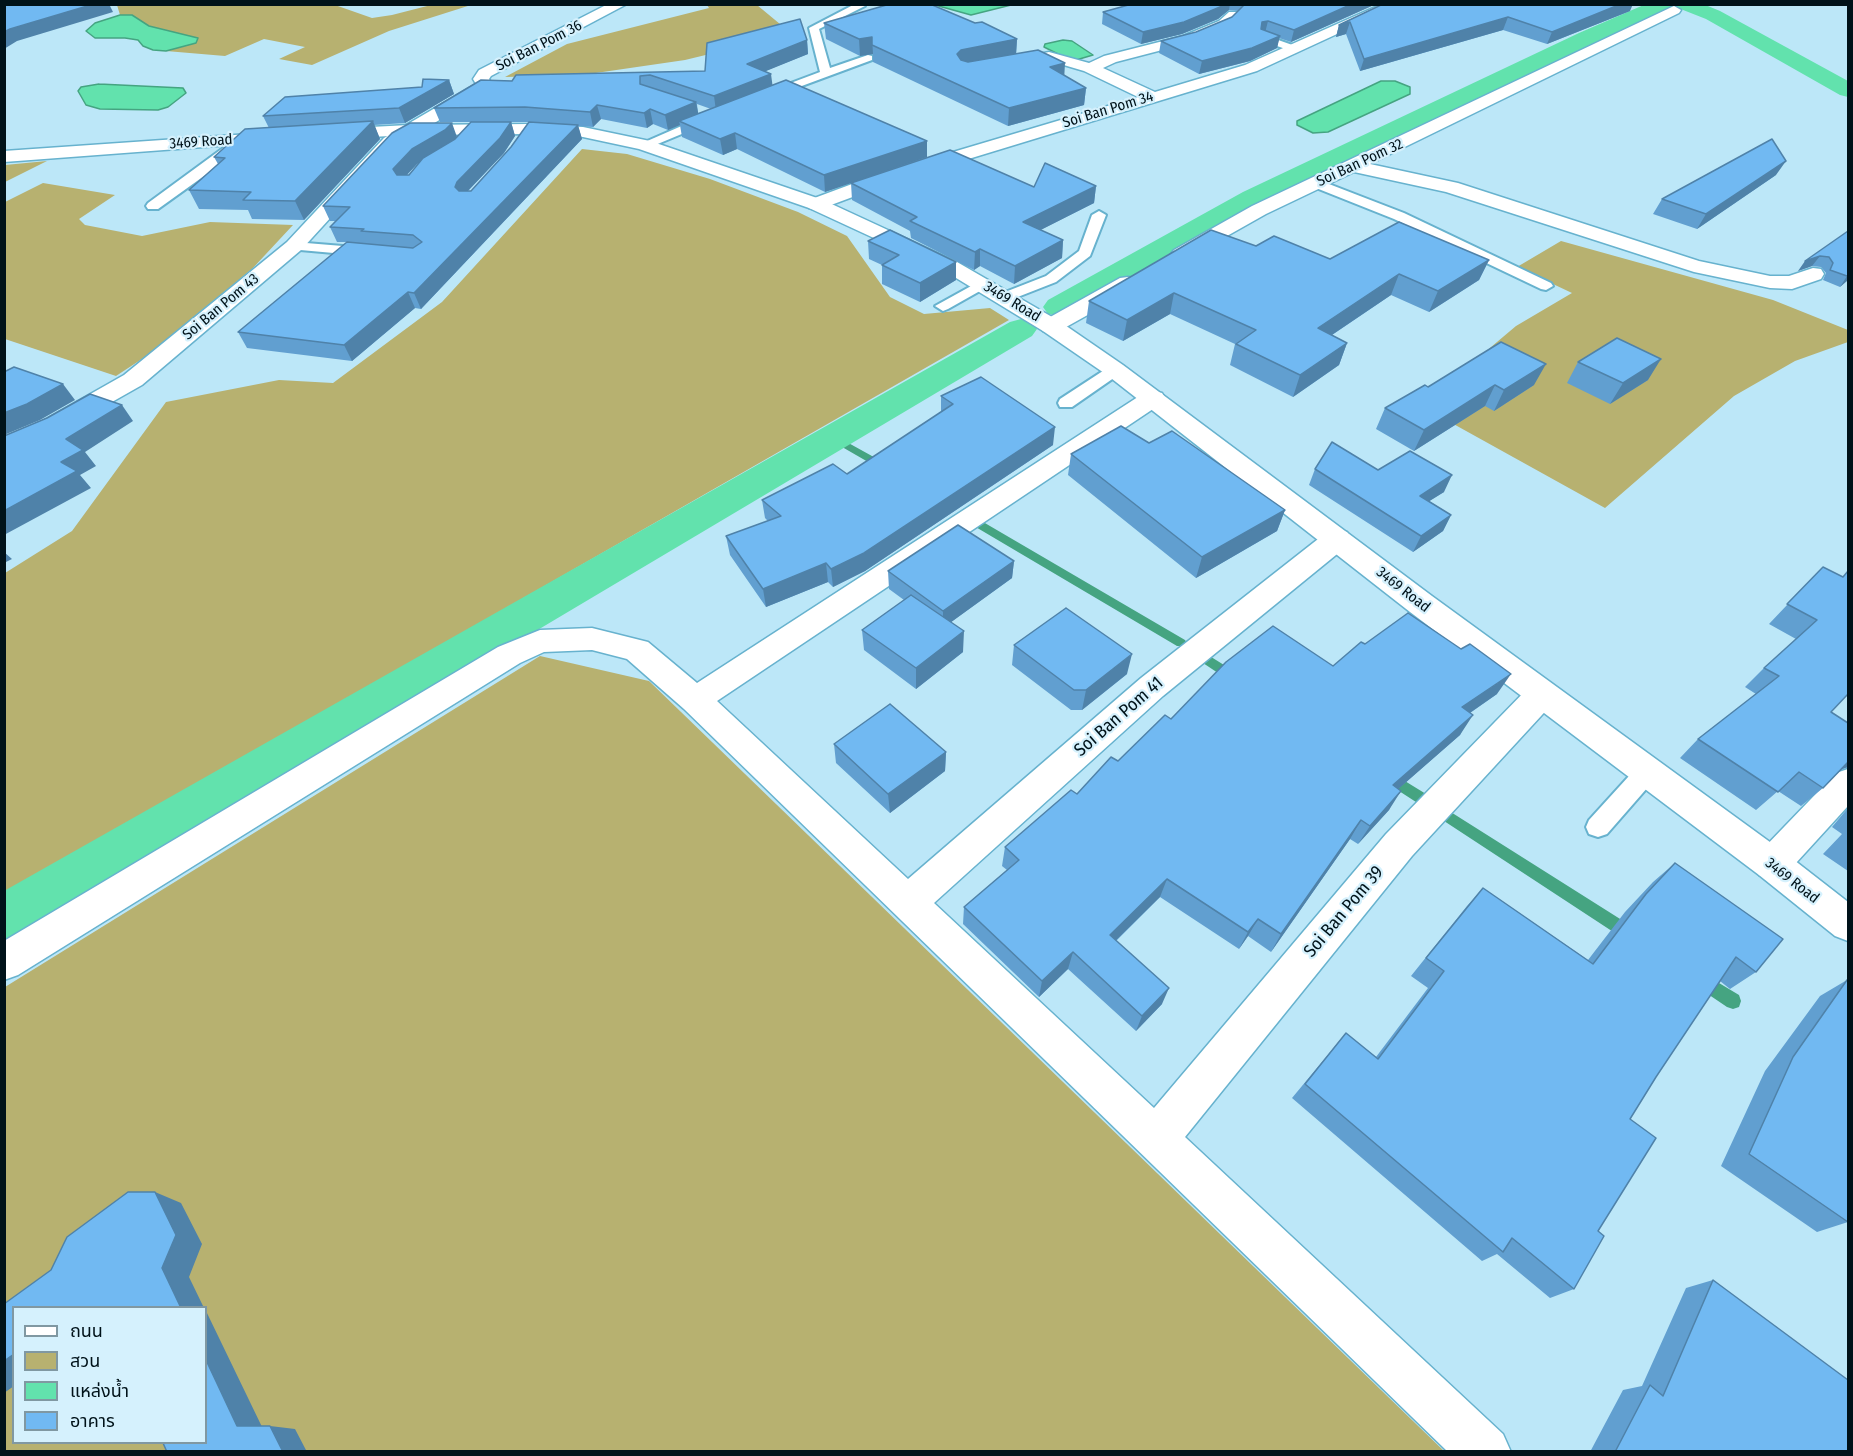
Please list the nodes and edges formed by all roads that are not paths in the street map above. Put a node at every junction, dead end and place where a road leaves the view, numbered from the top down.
1 (620, 4) edge
2 (1395, 4) edge
3 (860, 6) dead end
4 (1674, 10) dead end
5 (1234, 15) edge
6 (1264, 38) edge
7 (1294, 49) junction
8 (868, 58) edge
9 (999, 66) edge
10 (1090, 68) junction
11 (826, 74) junction
12 (1151, 96) junction
13 (759, 99) edge
14 (692, 108) edge
15 (409, 130) junction
16 (239, 140) junction
17 (644, 145) junction
18 (4, 157) edge
19 (1354, 165) junction
20 (1316, 183) junction
21 (816, 204) junction
22 (153, 206) dead end
23 (1099, 214) dead end
24 (294, 246) junction
25 (385, 254) edge
26 (1166, 262) edge
27 (1145, 274) edge
28 (1813, 274) dead end
29 (982, 284) junction
30 (1546, 286) dead end
31 (1005, 297) junction
32 (943, 306) dead end
33 (1051, 326) junction
34 (1115, 370) junction
35 (1153, 398) junction
36 (1066, 403) dead end
37 (4, 448) edge
38 (1337, 538) junction
39 (1542, 694) junction
40 (694, 700) junction
41 (1647, 772) junction
42 (1848, 783) edge
43 (1598, 827) dead end
44 (1772, 864) junction
45 (908, 903) junction
46 (1848, 924) edge
47 (4, 962) edge
48 (1156, 1139) junction
49 (1485, 1452) edge

1 - 15 street, Soi Ban Pom 36
2 - 7 street, Soi Ban Pom 34
3 - 11 lane
4 - 19 street, Soi Ban Pom 32
5 - 10 street
6 - 7 lane
7 - 12 street, Soi Ban Pom 34
8 - 11 lane
9 - 10 street
10 - 12 street
11 - 13 lane
12 - 21 street, Soi Ban Pom 34
14 - 17 lane
15 - 16 street, 3469 Road
15 - 17 street, 3469 Road
15 - 24 street, Soi Ban Pom 43
16 - 18 street, 3469 Road
16 - 22 lane
17 - 21 street, 3469 Road
19 - 20 street, Soi Ban Pom 32
19 - 28 street
20 - 26 street, Soi Ban Pom 32
20 - 30 lane
21 - 29 street, 3469 Road
23 - 31 lane
24 - 25 lane
24 - 37 street, Soi Ban Pom 43
27 - 33 street
29 - 31 street, 3469 Road
29 - 32 lane
31 - 33 street, 3469 Road
33 - 34 street, 3469 Road
34 - 35 street, 3469 Road
34 - 36 lane
35 - 38 street, 3469 Road
35 - 40 street
38 - 39 street, 3469 Road
38 - 45 street, Soi Ban Pom 41
39 - 41 street, 3469 Road
39 - 48 street, Soi Ban Pom 39
40 - 45 street
40 - 47 street
41 - 43 lane
41 - 44 street, 3469 Road
42 - 44 street
44 - 46 street, 3469 Road
45 - 48 street
48 - 49 street

